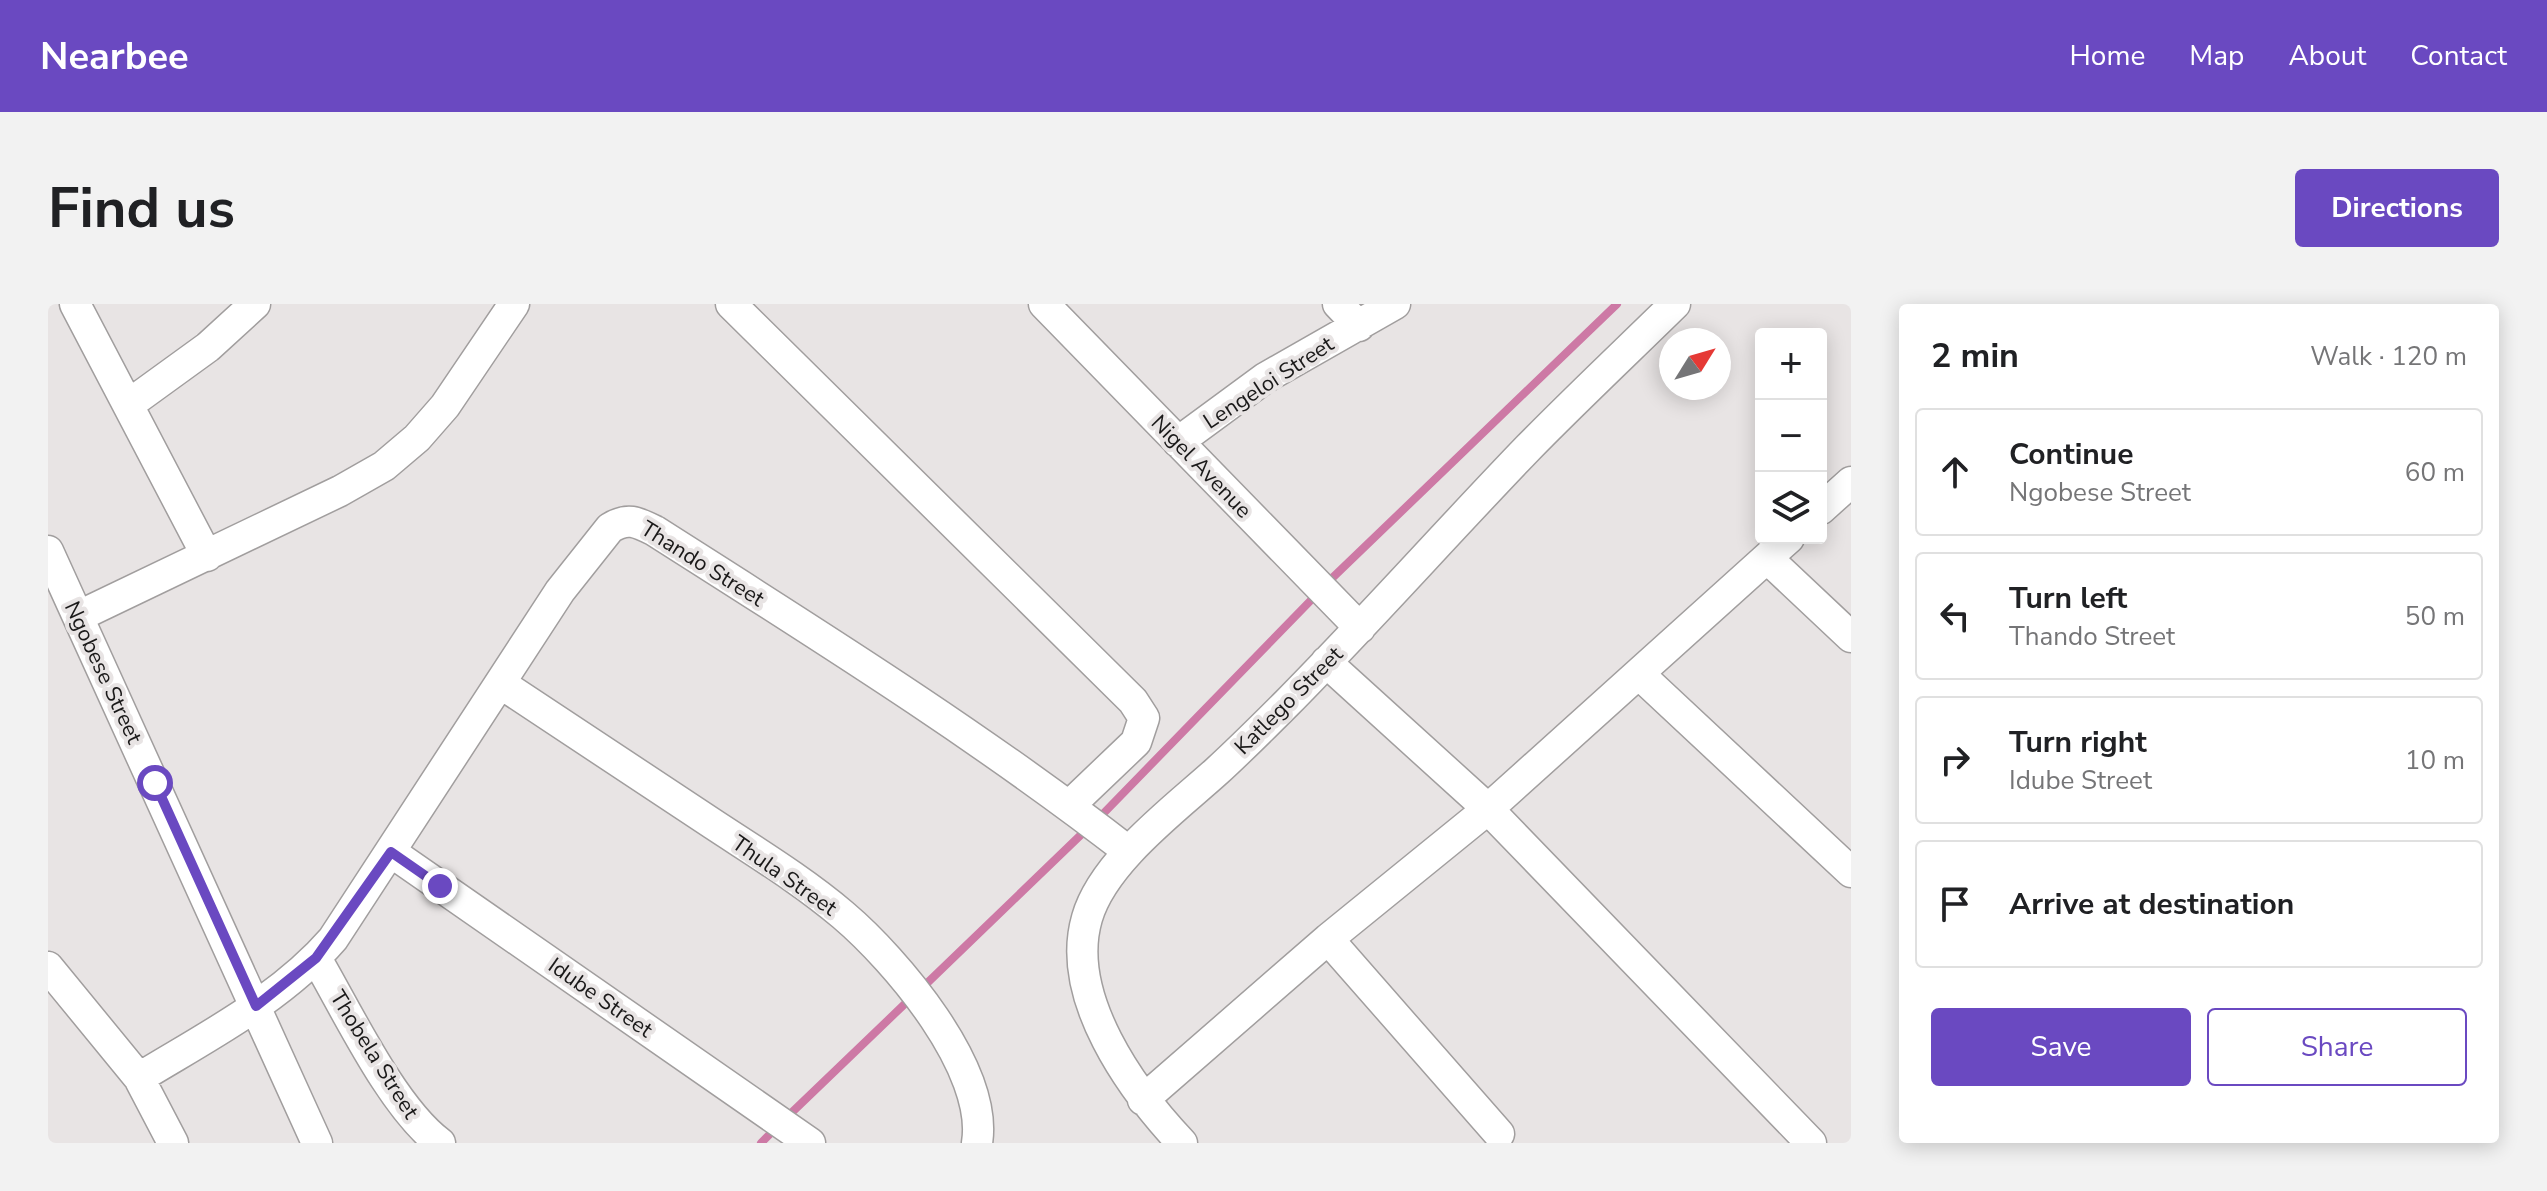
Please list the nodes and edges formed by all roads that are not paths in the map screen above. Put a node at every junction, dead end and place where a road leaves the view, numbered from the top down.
1 (75, 304) edge
2 (255, 304) edge
3 (514, 304) edge
4 (731, 304) edge
5 (1044, 304) edge
6 (1338, 304) edge
7 (1395, 304) edge
8 (1675, 304) edge
9 (1359, 326) junction
10 (128, 405) junction
11 (1178, 442) junction
12 (1851, 482) edge
13 (1827, 504) edge
14 (1778, 548) edge
15 (48, 551) edge
16 (207, 556) junction
17 (79, 616) junction
18 (1360, 628) junction
19 (1851, 637) edge
20 (1326, 662) junction
21 (1639, 674) junction
22 (500, 683) junction
23 (1069, 806) junction
24 (1488, 809) junction
25 (1128, 851) junction
26 (391, 852) junction
27 (1851, 872) edge
28 (1328, 939) junction
29 (316, 958) junction
30 (48, 967) edge
31 (256, 1006) junction
32 (139, 1078) junction
33 (1143, 1100) junction
34 (1499, 1134) dead end
35 (421, 1139) edge
36 (168, 1140) edge
37 (317, 1143) edge
38 (810, 1143) edge
39 (977, 1143) edge
40 (1182, 1143) edge
41 (1811, 1143) edge

1 - 10 street
2 - 10 street
3 - 16 street
4 - 23 street
5 - 11 street, Nigel Avenue
6 - 9 street
7 - 9 street, Lengeloi Street
8 - 18 street, Katlego Street
9 - 11 street, Lengeloi Street
10 - 16 street
11 - 18 street, Nigel Avenue
12 - 13 street
14 - 19 street
14 - 21 street
15 - 17 street, Ngobese Street
16 - 17 street
17 - 31 street, Ngobese Street
18 - 20 street, Katlego Street
20 - 24 street
20 - 25 street, Katlego Street
21 - 24 street
21 - 27 street
22 - 23 street, Thando Street
22 - 26 street, Thando Street
22 - 39 street, Thula Street
23 - 25 street, Thando Street
24 - 28 street
24 - 41 street
25 - 33 street, Katlego Street
26 - 29 street, Thando Street
26 - 38 street, Idube Street
28 - 33 street
28 - 34 street
29 - 31 street, Thando Street
29 - 35 street, Thobela Street
30 - 32 street
31 - 32 street, Thando Street
31 - 37 street, Ngobese Street
32 - 36 street
33 - 40 street, Katlego Street

